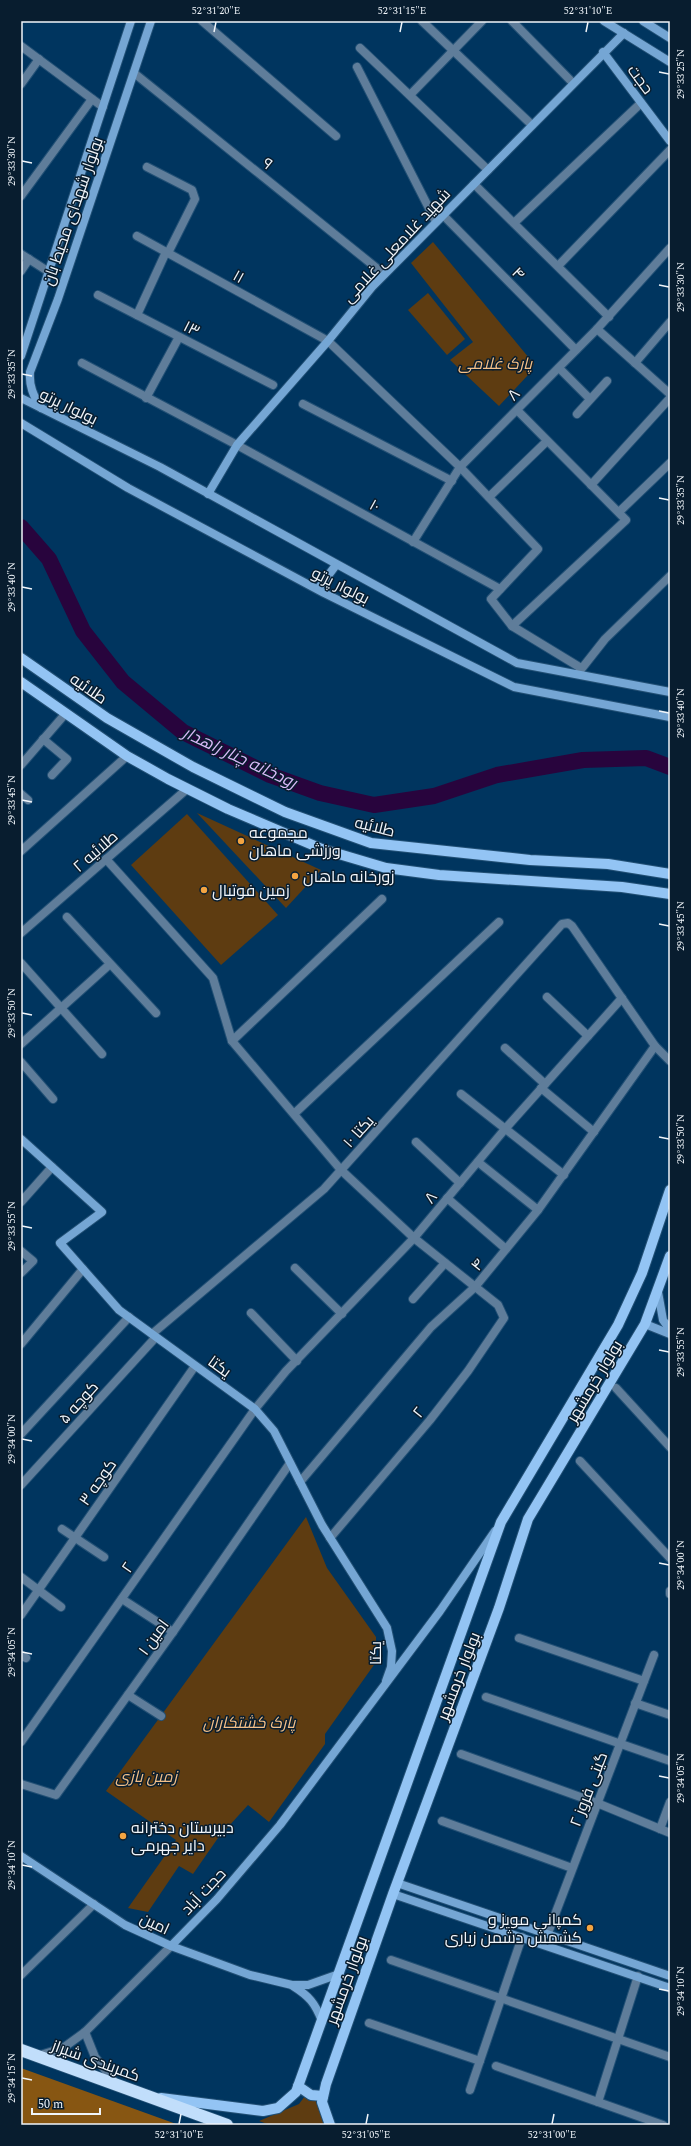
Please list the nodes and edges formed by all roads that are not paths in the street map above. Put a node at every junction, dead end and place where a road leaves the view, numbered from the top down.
1 (131, 21) edge
2 (151, 21) edge
3 (202, 21) edge
4 (422, 21) edge
5 (482, 21) edge
6 (512, 21) edge
7 (604, 21) edge
8 (643, 21) edge
9 (624, 33) junction
10 (670, 38) edge
11 (21, 46) edge
12 (360, 48) dead end
13 (453, 51) junction
14 (604, 52) junction
15 (39, 59) junction
16 (670, 62) edge
17 (357, 67) dead end
18 (134, 74) junction
19 (573, 83) junction
20 (21, 84) edge
21 (410, 95) junction
22 (92, 99) junction
23 (641, 103) junction
24 (103, 107) junction
25 (532, 125) junction
26 (336, 136) dead end
27 (670, 141) edge
28 (670, 150) edge
29 (147, 167) dead end
30 (488, 170) junction
31 (474, 184) junction
32 (22, 194) edge
33 (443, 215) junction
34 (436, 222) junction
35 (514, 223) junction
36 (137, 236) dead end
37 (670, 248) edge
38 (167, 252) junction
39 (21, 254) edge
40 (29, 259) junction
41 (558, 266) junction
42 (21, 271) edge
43 (49, 272) junction
44 (384, 274) junction
45 (98, 295) dead end
46 (137, 314) junction
47 (609, 317) junction
48 (670, 322) edge
49 (597, 329) junction
50 (179, 337) junction
51 (328, 341) junction
52 (576, 350) junction
53 (21, 356) edge
54 (82, 363) dead end
55 (635, 363) junction
56 (559, 368) junction
57 (30, 375) junction
58 (21, 377) edge
59 (607, 381) dead end
60 (274, 386) dead end
61 (670, 394) edge
62 (21, 398) edge
63 (146, 398) junction
64 (670, 398) edge
65 (590, 399) junction
66 (303, 404) dead end
67 (42, 408) junction
68 (517, 410) junction
69 (577, 414) dead end
70 (21, 423) edge
71 (547, 441) junction
72 (237, 445) junction
73 (670, 463) edge
74 (460, 467) junction
75 (452, 480) junction
76 (591, 485) junction
77 (208, 494) junction
78 (489, 497) junction
79 (619, 512) junction
80 (413, 542) junction
81 (336, 565) junction
82 (670, 576) edge
83 (500, 589) junction
84 (318, 590) junction
85 (512, 626) junction
86 (21, 658) edge
87 (579, 671) junction
88 (21, 682) edge
89 (670, 692) edge
90 (66, 714) junction
91 (670, 717) edge
92 (43, 739) junction
93 (127, 756) junction
94 (21, 765) edge
95 (52, 775) dead end
96 (187, 789) junction
97 (21, 794) edge
98 (28, 800) dead end
99 (21, 851) edge
100 (106, 859) junction
101 (670, 874) edge
102 (670, 894) edge
103 (382, 898) dead end
104 (67, 917) dead end
105 (499, 922) dead end
106 (21, 933) edge
107 (21, 963) edge
108 (110, 964) junction
109 (547, 997) dead end
110 (622, 998) junction
111 (61, 1008) junction
112 (156, 1013) dead end
113 (588, 1036) junction
114 (232, 1041) junction
115 (21, 1044) edge
116 (655, 1046) junction
117 (505, 1048) dead end
118 (102, 1054) dead end
119 (670, 1061) edge
120 (21, 1062) edge
121 (543, 1086) junction
122 (461, 1094) dead end
123 (52, 1099) dead end
124 (295, 1113) junction
125 (505, 1129) junction
126 (594, 1132) junction
127 (21, 1139) edge
128 (416, 1142) dead end
129 (478, 1162) junction
130 (52, 1167) junction
131 (341, 1170) junction
132 (564, 1175) junction
133 (460, 1183) junction
134 (670, 1190) edge
135 (447, 1198) junction
136 (21, 1202) edge
137 (538, 1210) junction
138 (414, 1238) junction
139 (506, 1250) junction
140 (21, 1251) edge
141 (670, 1256) edge
142 (445, 1263) junction
143 (295, 1268) dead end
144 (83, 1269) junction
145 (21, 1273) edge
146 (476, 1287) junction
147 (658, 1291) junction
148 (413, 1299) dead end
149 (251, 1313) dead end
150 (342, 1314) junction
151 (129, 1317) junction
152 (646, 1324) junction
153 (670, 1330) edge
154 (670, 1334) edge
155 (154, 1336) junction
156 (21, 1344) edge
157 (297, 1361) junction
158 (195, 1366) junction
159 (616, 1388) dead end
160 (256, 1409) junction
161 (21, 1434) edge
162 (670, 1447) edge
163 (580, 1462) dead end
164 (290, 1463) junction
165 (300, 1482) junction
166 (21, 1485) edge
167 (501, 1522) junction
168 (62, 1529) dead end
169 (75, 1538) junction
170 (330, 1538) junction
171 (104, 1557) dead end
172 (670, 1558) edge
173 (21, 1577) edge
174 (38, 1590) junction
175 (122, 1598) junction
176 (61, 1607) dead end
177 (21, 1615) edge
178 (173, 1632) junction
179 (519, 1638) dead end
180 (654, 1655) dead end
181 (386, 1681) junction
182 (644, 1681) junction
183 (128, 1695) junction
184 (486, 1697) dead end
185 (635, 1703) junction
186 (670, 1715) edge
187 (161, 1716) dead end
188 (21, 1742) edge
189 (620, 1742) junction
190 (460, 1754) dead end
191 (670, 1761) edge
192 (21, 1784) edge
193 (670, 1802) edge
194 (597, 1803) junction
195 (442, 1821) dead end
196 (660, 1829) junction
197 (670, 1833) edge
198 (21, 1856) edge
199 (572, 1868) junction
200 (397, 1883) junction
201 (393, 1894) junction
202 (94, 1904) junction
203 (548, 1933) junction
204 (522, 1937) junction
205 (171, 1946) junction
206 (391, 1960) dead end
207 (339, 1974) junction
208 (21, 1975) edge
209 (638, 1976) junction
210 (670, 1976) edge
211 (292, 1985) junction
212 (670, 1988) edge
213 (502, 1997) junction
214 (322, 2021) junction
215 (369, 2023) dead end
216 (85, 2032) junction
217 (618, 2038) junction
218 (21, 2050) edge
219 (37, 2056) junction
220 (670, 2057) edge
221 (480, 2061) junction
222 (496, 2066) dead end
223 (117, 2085) junction
224 (298, 2086) junction
225 (470, 2090) dead end
226 (146, 2096) junction
227 (323, 2096) junction
228 (598, 2102) junction
229 (227, 2125) edge
230 (330, 2125) edge
231 (662, 2125) edge

1 - 24 street, بولوار شهدای محیط بان
2 - 18 street, بولوار شهدای محیط بان
3 - 26 street
4 - 13 street
5 - 13 street
6 - 19 street
7 - 9 street
8 - 10 street
9 - 14 street, شهید غلامعلی غلامی
9 - 16 street
11 - 15 street
12 - 21 street
13 - 21 street
13 - 25 street
14 - 19 street, شهید غلامعلی غلامی
14 - 23 street, حجت
15 - 20 street
15 - 22 street
17 - 34 street
18 - 44 street, ۹
18 - 57 street, بولوار شهدای محیط بان
19 - 25 street, شهید غلامعلی غلامی
21 - 30 street
22 - 24 street
22 - 32 street
23 - 27 street, حجت
23 - 35 street
24 - 43 street, بولوار شهدای محیط بان
25 - 30 street, شهید غلامعلی غلامی
28 - 41 street
29 - 38 street
30 - 31 street, شهید غلامعلی غلامی
31 - 33 street, شهید غلامعلی غلامی
31 - 35 street
33 - 34 street, شهید غلامعلی غلامی
33 - 52 street, ۴
34 - 44 street, شهید غلامعلی غلامی
35 - 41 street
36 - 38 street, ۱۱
37 - 47 street, ۸
38 - 46 street
38 - 51 street, ۱۱
39 - 40 street
40 - 42 street
40 - 43 street
41 - 47 street
43 - 53 street, بولوار شهدای محیط بان
44 - 51 street, شهید غلامعلی غلامی
45 - 46 street, ۱۳
46 - 50 street, ۱۳
47 - 49 street, ۸
48 - 55 street
49 - 52 street, ۸
49 - 55 street
50 - 60 street, ۱۳
50 - 63 street
51 - 72 street, شهید غلامعلی غلامی
51 - 74 street, ۱۱
52 - 56 street, ۸
54 - 63 street, ۱۰
55 - 61 street
56 - 65 street
56 - 68 street, ۸
57 - 58 street
57 - 67 street, بولوار شهدای محیط بان
59 - 65 street
62 - 67 street, بولوار پرتو
63 - 72 street, ۱۰
64 - 76 street
65 - 69 street
66 - 75 street
67 - 77 street, بولوار پرتو
68 - 71 street
68 - 74 street, ۸
70 - 84 street, بولوار پرتو
71 - 76 street
71 - 78 street
72 - 77 street, شهید غلامعلی غلامی
72 - 80 street, ۱۰
73 - 79 street
74 - 75 street, ۸
74 - 78 street, ۱۱
75 - 80 street, ۸
76 - 79 street
77 - 81 street, بولوار پرتو
78 - 83 street, ۱۱
79 - 85 street
80 - 83 street, ۱۰
81 - 84 street
81 - 87 street, بولوار پرتو
82 - 87 street
83 - 85 street
84 - 91 street, بولوار پرتو
85 - 87 street
86 - 101 main road, طلائیه
87 - 89 street, بولوار پرتو
88 - 90 main road
90 - 92 street
90 - 93 main road
92 - 94 street
92 - 95 street
93 - 96 main road
93 - 99 street
96 - 100 street, طلائیه ۲
96 - 102 main road
97 - 98 street
100 - 106 street, طلائیه ۲
100 - 114 street
103 - 114 street
104 - 108 street
105 - 124 street
107 - 111 street
108 - 111 street
108 - 112 street
109 - 113 street
110 - 113 street, ۸
110 - 116 street
110 - 131 street, ۱۰ یکتا
111 - 115 street
111 - 118 street
113 - 121 street, ۸
114 - 124 street
116 - 119 street
116 - 126 street, ۴
117 - 121 street
120 - 123 street
121 - 125 street, ۸
121 - 126 street
122 - 125 street
124 - 131 street
125 - 129 street, ۸
125 - 132 street
126 - 132 street, ۴
127 - 130 street, یکتا
128 - 133 street
129 - 133 street, ۸
129 - 137 street
130 - 136 street
130 - 144 street, یکتا
131 - 138 street
131 - 155 street, ۱۰ یکتا
132 - 137 street, ۴
133 - 135 street, ۸
134 - 167 main road, بولوار خرمشهر
135 - 138 street, ۸
135 - 139 street
137 - 139 street, ۴
138 - 142 street
138 - 150 street, ۸
139 - 146 street, ۴
140 - 145 street
141 - 147 main road, بولوار خرمشهر
142 - 146 street
142 - 148 street
143 - 150 street
144 - 151 street, یکتا
144 - 156 street
146 - 165 street, ۴
146 - 170 street, ۲
147 - 152 main road, بولوار خرمشهر
147 - 153 street
149 - 157 street
150 - 157 street, ۸
151 - 155 street, یکتا
151 - 161 street
152 - 154 street
152 - 200 main road, بولوار خرمشهر
155 - 158 street, یکتا
155 - 166 street, کوچه ۵
157 - 160 street, ۸
158 - 160 street, یکتا
158 - 169 street, کوچه ۳
159 - 162 street
160 - 164 street, یکتا
160 - 175 street, ۲
163 - 172 street
164 - 165 street, یکتا
164 - 178 street, امین ۱
165 - 170 street, یکتا
167 - 181 street, حجت آباد
167 - 207 main road, بولوار خرمشهر
168 - 169 street
169 - 171 street
169 - 174 street, کوچه ۳
170 - 181 street, یکتا
173 - 174 street
174 - 176 street
174 - 177 street, کوچه ۳
175 - 178 street
175 - 188 street, ۲
178 - 183 street, امین ۱
179 - 182 street
180 - 182 street, گیتی فروز ۲
181 - 205 street, حجت آباد
182 - 185 street, گیتی فروز ۲
183 - 187 street
183 - 192 street, امین ۱
184 - 189 street
185 - 186 street
185 - 189 street, گیتی فروز ۲
189 - 191 street
189 - 194 street, گیتی فروز ۲
190 - 194 street
193 - 196 street
194 - 196 street
194 - 199 street, گیتی فروز ۲
195 - 199 street
196 - 197 street
198 - 202 street, امین
199 - 203 street, گیتی فروز ۲
200 - 201 main road, بولوار خرمشهر
200 - 203 street
201 - 204 street
201 - 227 main road, بولوار خرمشهر
202 - 205 street, امین
202 - 208 street
203 - 210 street
204 - 209 street
204 - 213 street
205 - 211 street, امین
205 - 216 street, حجت آباد
206 - 213 street
207 - 211 street
207 - 214 main road, بولوار خرمشهر
209 - 212 street
209 - 217 street
211 - 214 street
213 - 217 street
213 - 221 street
214 - 224 main road, بولوار خرمشهر
215 - 221 street
216 - 219 street, حجت آباد
216 - 223 street
217 - 220 street
217 - 228 street
218 - 219 highway, کمربندی شیراز
219 - 223 highway, کمربندی شیراز
221 - 225 street
222 - 228 street
223 - 226 highway, کمربندی شیراز
224 - 226 main road, بولوار خرمشهر
224 - 227 main road
226 - 229 highway, کمربندی شیراز
227 - 230 main road, بولوار خرمشهر
228 - 231 street

